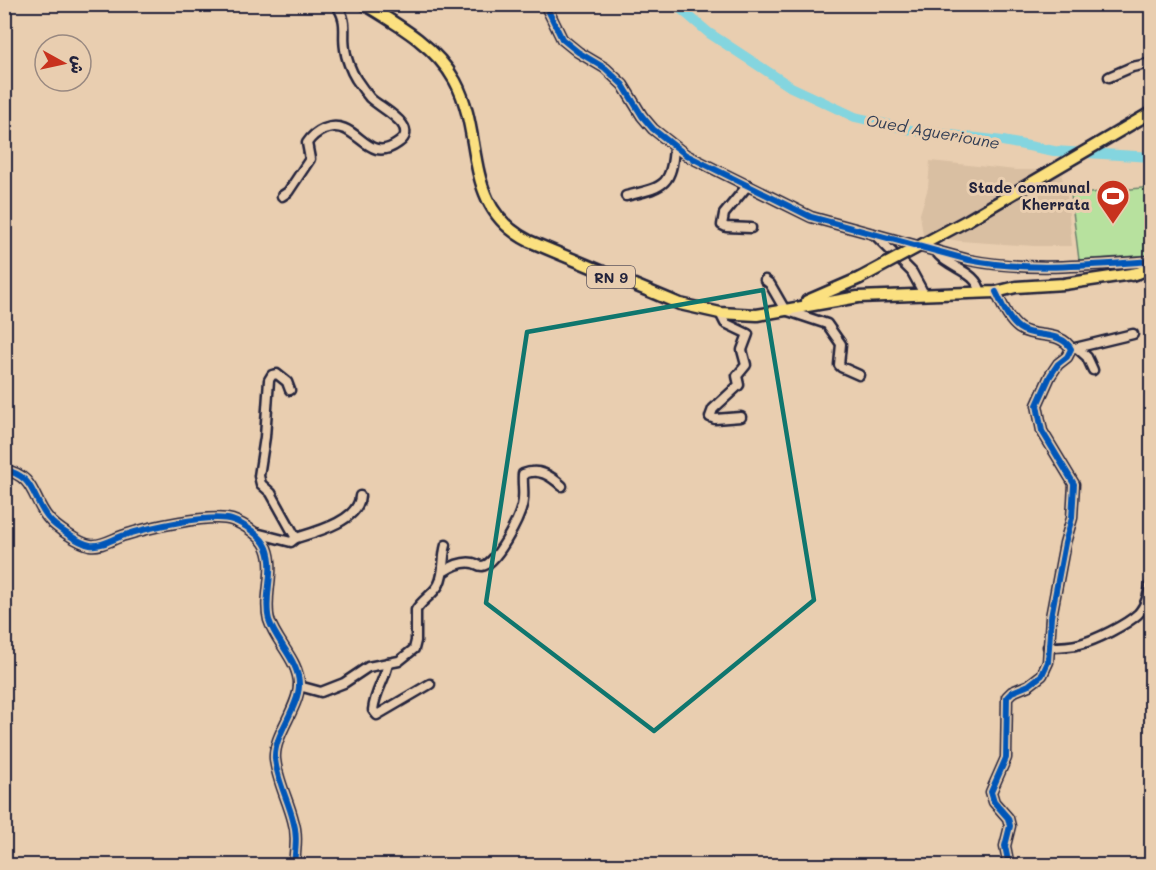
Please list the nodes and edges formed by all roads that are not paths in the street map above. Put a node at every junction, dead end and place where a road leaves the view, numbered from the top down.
1 (336, 4) edge
2 (364, 4) edge
3 (545, 4) edge
4 (1152, 63) edge
5 (1109, 78) dead end
6 (1152, 112) edge
7 (674, 146) junction
8 (748, 185) junction
9 (282, 196) dead end
10 (626, 196) dead end
11 (751, 228) dead end
12 (874, 234) junction
13 (935, 250) junction
14 (1152, 261) edge
15 (1152, 268) edge
16 (765, 280) dead end
17 (996, 292) junction
18 (981, 293) junction
19 (924, 294) junction
20 (789, 308) junction
21 (720, 313) junction
22 (1132, 334) dead end
23 (1074, 349) junction
24 (1092, 370) dead end
25 (859, 375) dead end
26 (290, 390) dead end
27 (741, 417) dead end
28 (4, 470) edge
29 (562, 486) dead end
30 (360, 496) dead end
31 (252, 532) junction
32 (296, 538) junction
33 (446, 546) dead end
34 (443, 572) junction
35 (1152, 579) edge
36 (1048, 647) junction
37 (388, 663) junction
38 (430, 684) dead end
39 (299, 686) junction
40 (294, 866) edge
41 (1010, 866) edge

1 - 9 street
2 - 21 main road, RN 9
3 - 7 street
4 - 5 street
6 - 20 main road, bridge
7 - 8 street
7 - 10 street
8 - 11 street
8 - 12 street
12 - 13 street
12 - 19 street
13 - 14 street
13 - 18 street
15 - 17 main road, RN 9
16 - 20 street
17 - 18 main road, RN 9
17 - 23 street
18 - 19 main road, RN 9
19 - 20 main road, RN 9
20 - 21 main road, RN 9
20 - 25 street
21 - 27 street
22 - 23 street
23 - 24 street
23 - 36 street
26 - 32 street
28 - 31 street
29 - 34 street
30 - 32 street
31 - 32 street
31 - 39 street
33 - 34 street
34 - 37 street
35 - 36 street
36 - 41 street
37 - 38 street
37 - 39 street
39 - 40 street

